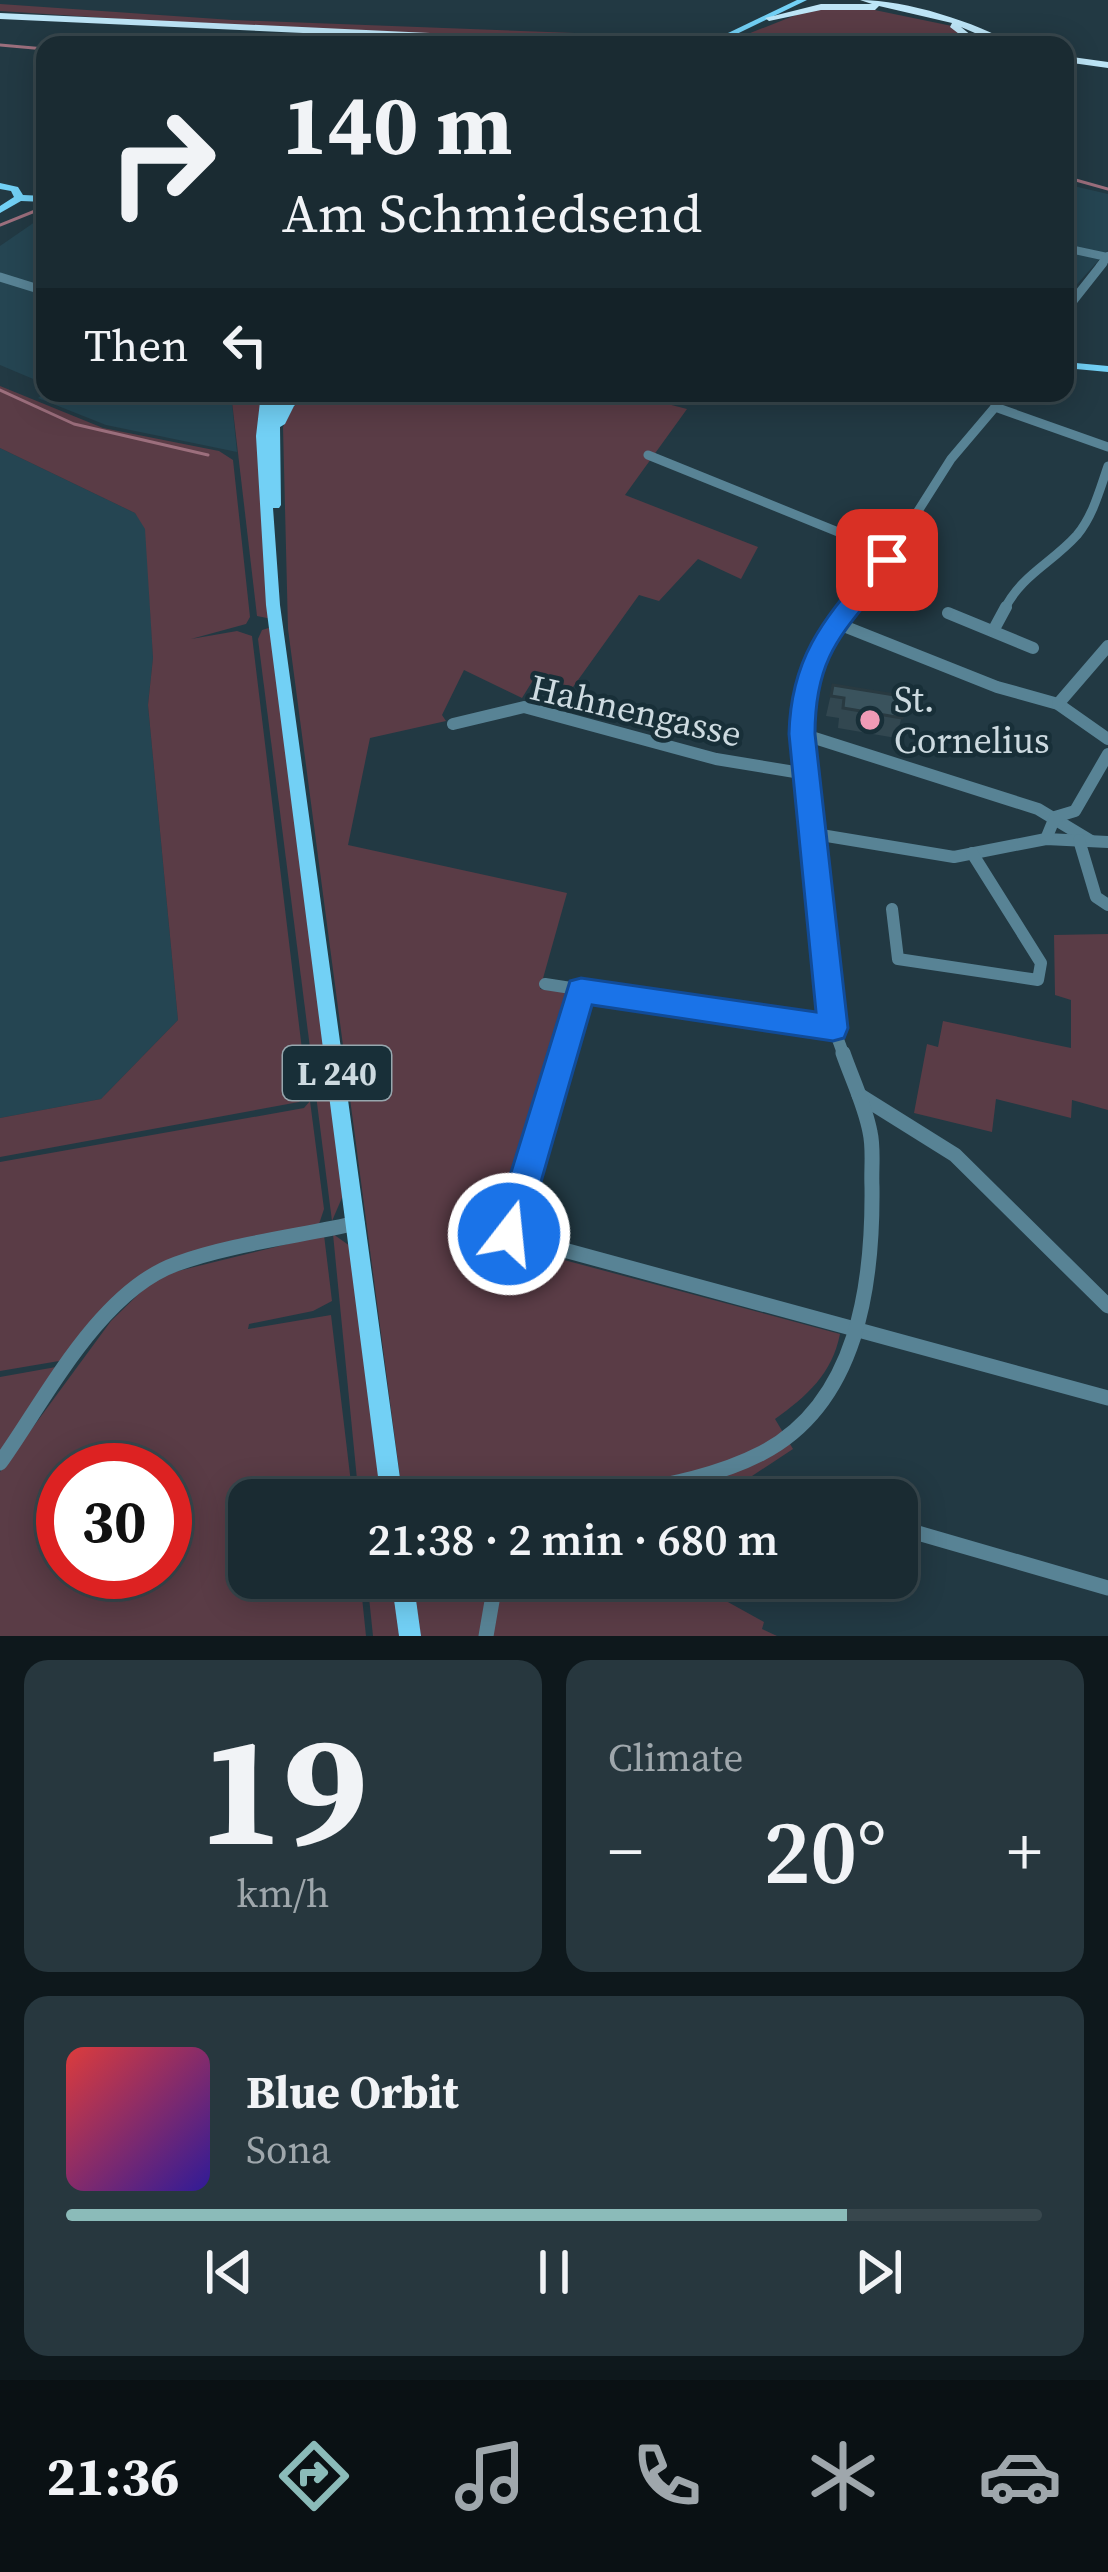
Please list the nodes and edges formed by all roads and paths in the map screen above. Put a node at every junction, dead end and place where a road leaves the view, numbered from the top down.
1 (803, 0) edge
2 (847, 0) edge
3 (864, 0) edge
4 (879, 7) junction
5 (0, 18) edge
6 (769, 18) junction
7 (320, 36) edge
8 (414, 36) edge
9 (727, 36) edge
10 (968, 36) edge
11 (989, 36) edge
12 (1074, 65) edge
13 (1108, 68) edge
14 (0, 186) edge
15 (19, 198) junction
16 (36, 199) edge
17 (0, 210) edge
18 (1074, 250) edge
19 (1107, 257) edge
20 (0, 278) edge
21 (36, 288) edge
22 (1074, 299) edge
23 (1074, 366) edge
24 (1108, 369) edge
25 (266, 402) edge
26 (278, 402) edge
27 (293, 402) edge
28 (999, 402) edge
29 (995, 407) junction
30 (273, 438) junction
31 (1108, 447) edge
32 (648, 455) dead end
33 (1108, 466) edge
34 (890, 553) junction
35 (277, 604) junction
36 (948, 613) dead end
37 (836, 622) junction
38 (993, 631) junction
39 (1108, 646) edge
40 (1033, 648) dead end
41 (1058, 704) junction
42 (453, 724) dead end
43 (802, 734) junction
44 (1108, 739) edge
45 (1108, 754) edge
46 (807, 774) junction
47 (1055, 817) junction
48 (815, 834) junction
49 (1046, 839) junction
50 (1085, 841) junction
51 (1108, 842) edge
52 (972, 853) junction
53 (1108, 905) edge
54 (892, 909) dead end
55 (545, 984) dead end
56 (581, 991) junction
57 (833, 1028) junction
58 (858, 1095) junction
59 (357, 1223) junction
60 (1108, 1306) edge
61 (857, 1330) junction
62 (1108, 1398) edge
63 (0, 1463) edge
64 (389, 1479) edge
65 (691, 1479) edge
66 (918, 1532) edge
67 (1108, 1588) edge
68 (405, 1599) edge
69 (492, 1599) edge
70 (410, 1636) edge
71 (486, 1636) edge

1 - 6 main road
2 - 4 highway
3 - 11 highway
4 - 6 highway
4 - 10 highway
5 - 7 highway
5 - 8 highway
6 - 9 main road
12 - 13 highway
14 - 15 main road
15 - 16 main road
15 - 17 main road
18 - 19 street
19 - 22 street
20 - 21 street
23 - 24 main road
25 - 35 main road, L 240
26 - 30 main road, L 240
27 - 30 main road
28 - 29 street
29 - 31 street
29 - 34 street
30 - 35 main road, L 240
32 - 34 street
33 - 38 street
34 - 37 street
35 - 59 main road, L 240
36 - 38 street
37 - 41 street
37 - 43 street
38 - 40 street
39 - 41 street
41 - 44 street
42 - 46 street, Hahnengasse
43 - 46 street
43 - 47 street
45 - 47 street
46 - 48 street
47 - 49 street
47 - 50 street
48 - 52 street
48 - 57 street
49 - 50 street
49 - 52 street
50 - 51 street
50 - 53 street
52 - 54 street
55 - 56 street
56 - 57 street
56 - 61 street
57 - 58 street
58 - 60 street
58 - 61 street
59 - 63 street
59 - 64 main road, L 240
61 - 62 street
61 - 65 street
66 - 67 street
68 - 70 main road
69 - 71 street

